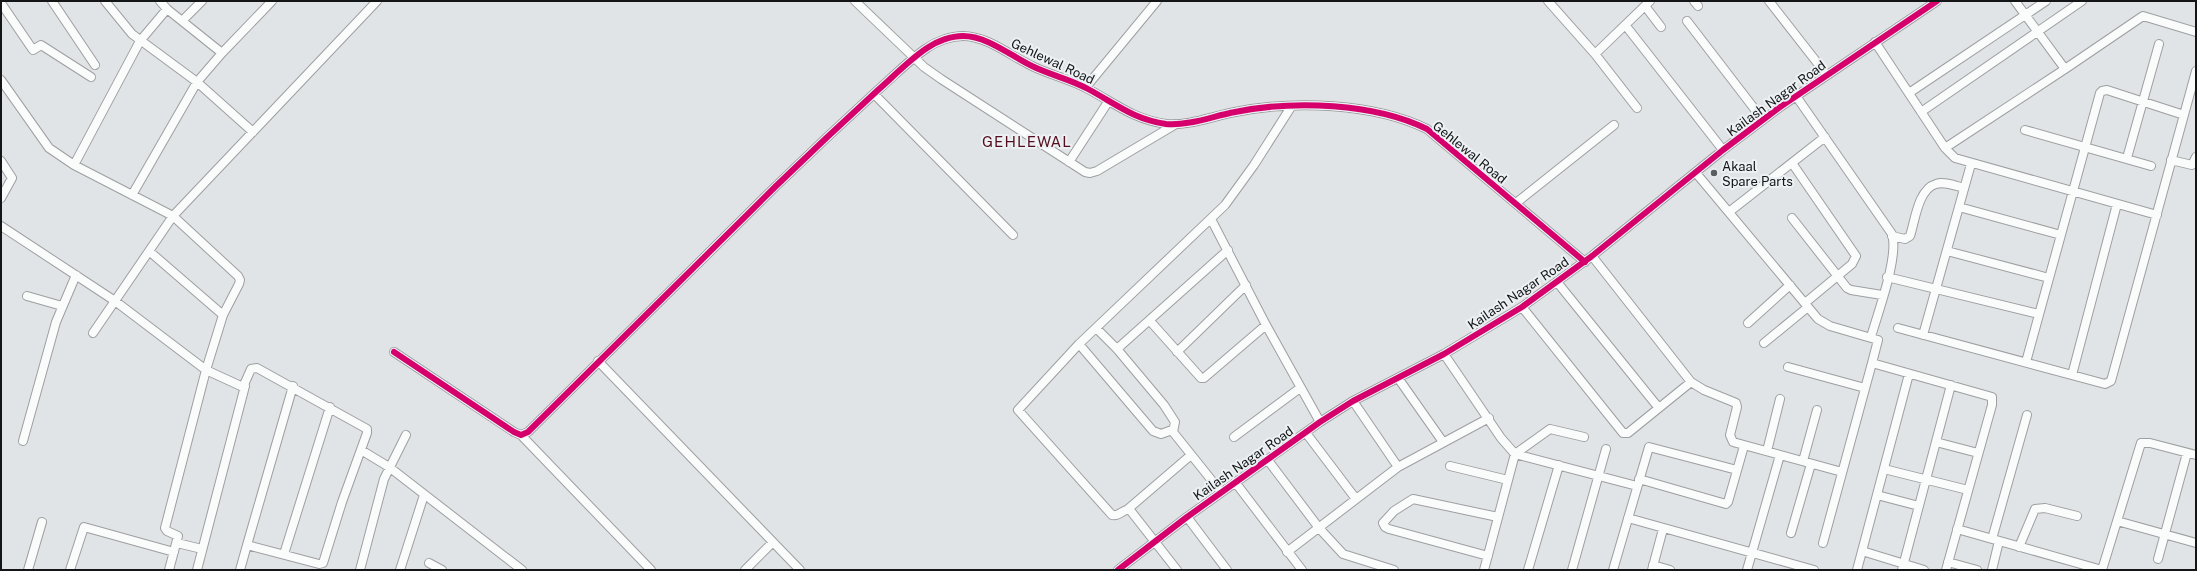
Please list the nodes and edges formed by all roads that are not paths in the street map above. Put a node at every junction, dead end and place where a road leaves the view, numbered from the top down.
1 (52, 1) edge
2 (105, 1) edge
3 (160, 1) edge
4 (202, 1) edge
5 (272, 1) edge
6 (855, 1) edge
7 (1158, 1) edge
8 (1548, 1) edge
9 (1769, 1) edge
10 (1937, 1) edge
11 (2015, 1) edge
12 (2046, 1) edge
13 (2082, 1) edge
14 (375, 2) edge
15 (1, 3) edge
16 (1648, 4) edge
17 (167, 9) junction
18 (2025, 15) junction
19 (182, 21) junction
20 (1687, 21) dead end
21 (1626, 26) junction
22 (1661, 27) dead end
23 (2037, 31) junction
24 (2196, 32) edge
25 (140, 41) junction
26 (1875, 42) junction
27 (2159, 44) dead end
28 (222, 53) junction
29 (1595, 54) junction
30 (914, 57) junction
31 (95, 65) dead end
32 (2065, 69) junction
33 (2196, 71) edge
34 (1826, 74) junction
35 (91, 77) dead end
36 (1, 80) edge
37 (197, 82) junction
38 (1086, 87) junction
39 (1909, 93) junction
40 (874, 94) junction
41 (2193, 94) edge
42 (1796, 96) junction
43 (1108, 102) junction
44 (2142, 102) junction
45 (1291, 107) junction
46 (1637, 108) dead end
47 (1921, 112) junction
48 (2184, 115) junction
49 (1762, 120) junction
50 (1176, 124) junction
51 (1614, 125) dead end
52 (2025, 130) dead end
53 (253, 132) junction
54 (1825, 137) junction
55 (2085, 146) junction
56 (1945, 148) junction
57 (1723, 150) junction
58 (2196, 157) edge
59 (2127, 158) junction
60 (2172, 160) junction
61 (1, 161) edge
62 (1069, 162) junction
63 (1792, 163) junction
64 (1971, 164) junction
65 (74, 166) junction
66 (2151, 166) dead end
67 (1, 172) edge
68 (1696, 173) junction
69 (12, 178) junction
70 (1964, 188) junction
71 (2072, 192) junction
72 (132, 195) junction
73 (1, 198) edge
74 (1516, 204) junction
75 (2117, 204) junction
76 (1959, 207) junction
77 (1729, 212) junction
78 (2157, 215) junction
79 (173, 216) junction
80 (1792, 218) dead end
81 (1211, 219) junction
82 (1, 226) edge
83 (1014, 235) dead end
84 (2061, 235) junction
85 (1892, 236) junction
86 (1228, 250) junction
87 (149, 251) junction
88 (1947, 251) junction
89 (1592, 256) junction
90 (1585, 262) junction
91 (76, 275) junction
92 (1837, 276) junction
93 (1887, 277) junction
94 (2049, 278) junction
95 (1557, 282) junction
96 (1246, 285) junction
97 (1790, 285) junction
98 (1937, 288) junction
99 (1882, 295) junction
100 (27, 296) dead end
101 (115, 301) junction
102 (1807, 305) junction
103 (62, 306) junction
104 (1522, 307) junction
105 (2039, 314) junction
106 (223, 315) junction
107 (1150, 321) junction
108 (1748, 323) dead end
109 (1266, 325) junction
110 (1096, 328) junction
111 (1898, 328) dead end
112 (93, 333) dead end
113 (1923, 335) junction
114 (1871, 337) junction
115 (1764, 343) dead end
116 (1079, 344) junction
117 (1117, 349) junction
118 (394, 352) dead end
119 (1177, 352) junction
120 (1444, 354) junction
121 (598, 361) junction
122 (2026, 362) junction
123 (1872, 363) junction
124 (1788, 367) dead end
125 (206, 370) junction
126 (1909, 374) junction
127 (2072, 375) junction
128 (1398, 378) junction
129 (1691, 382) junction
130 (1951, 385) junction
131 (245, 386) junction
132 (293, 386) junction
133 (1300, 388) junction
134 (1865, 388) junction
135 (1780, 399) dead end
136 (1353, 401) junction
137 (330, 407) junction
138 (1658, 408) junction
139 (1817, 410) dead end
140 (2027, 414) dead end
141 (1489, 418) junction
142 (1320, 422) junction
143 (1172, 430) junction
144 (1306, 433) junction
145 (406, 435) dead end
146 (521, 435) junction
147 (1234, 437) dead end
148 (1584, 437) dead end
149 (23, 441) dead end
150 (1443, 442) junction
151 (1936, 442) junction
152 (1744, 446) junction
153 (1606, 449) dead end
154 (361, 450) junction
155 (1767, 451) junction
156 (1978, 453) junction
157 (2187, 453) junction
158 (1515, 454) junction
159 (1191, 455) junction
160 (1780, 455) junction
161 (2196, 456) edge
162 (1267, 459) junction
163 (1803, 461) junction
164 (1811, 464) junction
165 (1559, 465) junction
166 (1450, 466) dead end
167 (389, 467) junction
168 (1398, 467) junction
169 (1884, 469) junction
170 (1737, 470) junction
171 (1842, 472) junction
172 (1598, 476) junction
173 (1508, 480) junction
174 (1927, 480) junction
175 (1235, 482) junction
176 (1638, 483) junction
177 (1968, 490) junction
178 (1221, 492) junction
179 (424, 495) junction
180 (1877, 495) junction
181 (1356, 500) junction
182 (1919, 506) junction
183 (1128, 509) junction
184 (2077, 516) dead end
185 (1187, 517) junction
186 (1498, 517) junction
187 (1628, 518) junction
188 (2117, 521) junction
189 (42, 522) dead end
190 (1319, 528) junction
191 (1663, 528) junction
192 (1957, 529) junction
193 (1791, 533) dead end
194 (2164, 534) junction
195 (1996, 540) junction
196 (1156, 541) junction
197 (773, 542) junction
198 (176, 543) junction
199 (1823, 543) dead end
200 (2196, 543) edge
201 (247, 545) junction
202 (2019, 547) junction
203 (202, 549) junction
204 (1862, 551) junction
205 (174, 552) junction
206 (1287, 552) junction
207 (1752, 552) junction
208 (284, 554) junction
209 (1488, 556) junction
210 (2158, 560) dead end
211 (429, 563) dead end
212 (1947, 566) edge
213 (2072, 566) edge
214 (1903, 567) edge
215 (1652, 568) edge
216 (1121, 569) edge
217 (28, 570) edge
218 (70, 570) edge
219 (169, 570) edge
220 (197, 570) edge
221 (240, 570) edge
222 (360, 570) edge
223 (400, 570) edge
224 (442, 570) edge
225 (522, 570) edge
226 (651, 570) edge
227 (745, 570) edge
228 (800, 570) edge
229 (1177, 570) edge
230 (1227, 570) edge
231 (1302, 570) edge
232 (1394, 570) edge
233 (1484, 570) edge
234 (1528, 570) edge
235 (1572, 570) edge
236 (1613, 570) edge
237 (1670, 570) edge
238 (1747, 570) edge
239 (1814, 570) edge
240 (1857, 570) edge
241 (1924, 570) edge
242 (1977, 570) edge
243 (1992, 570) edge
244 (2102, 570) edge

1 - 31 street
2 - 25 street
3 - 17 street
4 - 19 street
5 - 28 street
6 - 30 street
7 - 38 street
8 - 29 street
9 - 34 street
10 - 26 street, Kailash Nagar Road
11 - 18 street
12 - 18 street
13 - 23 street
14 - 53 street
15 - 35 street
16 - 21 street
16 - 22 street
17 - 19 street
17 - 25 street
18 - 23 street
18 - 39 street
19 - 28 street
20 - 49 street
21 - 29 street
21 - 57 street
23 - 32 street
23 - 47 street
24 - 32 street
25 - 37 street
25 - 65 street
26 - 34 street, Kailash Nagar Road
26 - 39 street
27 - 44 street
28 - 37 street
29 - 46 street
30 - 38 street, Gehlewal Road
30 - 40 street, Gehlewal Road
30 - 62 street
32 - 56 street
33 - 41 street
34 - 42 street, Kailash Nagar Road
36 - 65 street
37 - 53 street
37 - 72 street
38 - 43 street, Gehlewal Road
39 - 47 street
40 - 83 street
40 - 121 street, Gehlewal Road
41 - 48 street
42 - 49 street, Kailash Nagar Road
42 - 54 street
43 - 50 street, Gehlewal Road
43 - 62 street
44 - 48 street
44 - 55 street
44 - 59 street
45 - 50 street, Gehlewal Road
45 - 74 street, Gehlewal Road
45 - 81 street
47 - 56 street
48 - 60 street
49 - 57 street, Kailash Nagar Road
50 - 62 street
51 - 74 street
52 - 55 street
53 - 79 street
54 - 63 street
54 - 85 street
55 - 59 street
55 - 71 street
56 - 64 street
57 - 68 street, Kailash Nagar Road
58 - 60 street
59 - 66 street
60 - 78 street
61 - 69 street
63 - 77 street
63 - 92 street
64 - 70 street
64 - 71 street
65 - 72 street
67 - 69 street
68 - 77 street
68 - 89 street, Kailash Nagar Road
69 - 73 street
70 - 76 street
70 - 85 street
71 - 75 street
71 - 84 street
72 - 79 street
74 - 90 street, Gehlewal Road
75 - 78 street
75 - 127 street
76 - 84 street
76 - 88 street
77 - 97 street
78 - 127 street
79 - 87 street
79 - 106 street
80 - 92 street
81 - 86 street
81 - 110 street
82 - 91 street
84 - 94 street
85 - 93 street
86 - 96 street
86 - 107 street
87 - 101 street
87 - 106 street
88 - 94 street
88 - 98 street
89 - 90 street, Kailash Nagar Road
89 - 129 street
90 - 95 street, Kailash Nagar Road
91 - 101 street
91 - 103 street
92 - 99 street
92 - 102 street
93 - 98 street
93 - 99 street
94 - 105 street
95 - 104 street, Kailash Nagar Road
95 - 138 street
96 - 109 street
96 - 119 street
97 - 102 street
97 - 108 street
98 - 105 street
98 - 113 street
99 - 114 street
100 - 103 street
101 - 112 street
101 - 125 street
102 - 114 street
102 - 115 street
103 - 149 street
104 - 120 street, Kailash Nagar Road
104 - 138 street
105 - 122 street
106 - 125 street
107 - 117 street
107 - 119 street
109 - 119 street
109 - 133 street
110 - 116 street
110 - 117 street
111 - 113 street
113 - 122 street
114 - 123 street
116 - 143 street
116 - 183 street
117 - 143 street
118 - 146 street
120 - 128 street, Kailash Nagar Road
120 - 141 street
121 - 146 street, Gehlewal Road
121 - 197 street
122 - 127 street
123 - 126 street
123 - 134 street
124 - 134 street
125 - 131 street
125 - 198 street
126 - 130 street
126 - 169 street
128 - 136 street, Kailash Nagar Road
128 - 150 street
129 - 138 street
129 - 152 street
130 - 151 street
130 - 156 street
131 - 132 street
131 - 203 street
132 - 137 street
132 - 201 street
133 - 142 street
133 - 147 street
134 - 171 street
135 - 155 street
136 - 142 street, Kailash Nagar Road
136 - 168 street
137 - 154 street
137 - 208 street
139 - 163 street
140 - 195 street
141 - 150 street
141 - 158 street
142 - 144 street, Kailash Nagar Road
143 - 159 street
144 - 162 street, Kailash Nagar Road
144 - 181 street
145 - 167 street
146 - 226 street
148 - 158 street
150 - 168 street
151 - 156 street
151 - 174 street
152 - 155 street
152 - 170 street
153 - 172 street
154 - 167 street
154 - 208 street
155 - 160 street
156 - 177 street
157 - 161 street
157 - 188 street
157 - 194 street
158 - 165 street
158 - 173 street
159 - 178 street
159 - 183 street
160 - 163 street
160 - 207 street
162 - 175 street, Kailash Nagar Road
162 - 190 street
163 - 164 street
164 - 171 street
164 - 193 street
165 - 172 street
165 - 234 street
166 - 173 street
167 - 179 street
167 - 222 street
168 - 181 street
169 - 174 street
169 - 180 street
170 - 176 street
170 - 176 street
171 - 199 street
172 - 176 street
172 - 235 street
173 - 186 street
174 - 177 street
174 - 182 street
175 - 178 street, Kailash Nagar Road
175 - 206 street
176 - 187 street
177 - 192 street
178 - 185 street, Kailash Nagar Road
179 - 223 street
179 - 225 street
180 - 182 street
180 - 204 street
181 - 190 street
182 - 214 street
183 - 196 street
184 - 202 street
185 - 196 street, Kailash Nagar Road
185 - 230 street
186 - 209 street
186 - 209 street
187 - 191 street
187 - 236 street
188 - 194 street
188 - 244 street
189 - 217 street
190 - 206 street
190 - 232 street
191 - 207 street
191 - 215 street
192 - 195 street
192 - 212 street
194 - 200 street
194 - 210 street
195 - 202 street
195 - 243 street
196 - 216 street, Kailash Nagar Road
196 - 229 street
197 - 227 street
197 - 228 street
198 - 203 street
198 - 205 street
201 - 208 street
201 - 221 street
202 - 213 street
203 - 220 street
204 - 214 street
204 - 240 street
205 - 218 street
205 - 219 street
206 - 231 street
207 - 238 street
207 - 239 street
209 - 233 street
211 - 224 street
212 - 242 street
213 - 244 street
214 - 241 street
215 - 237 street

